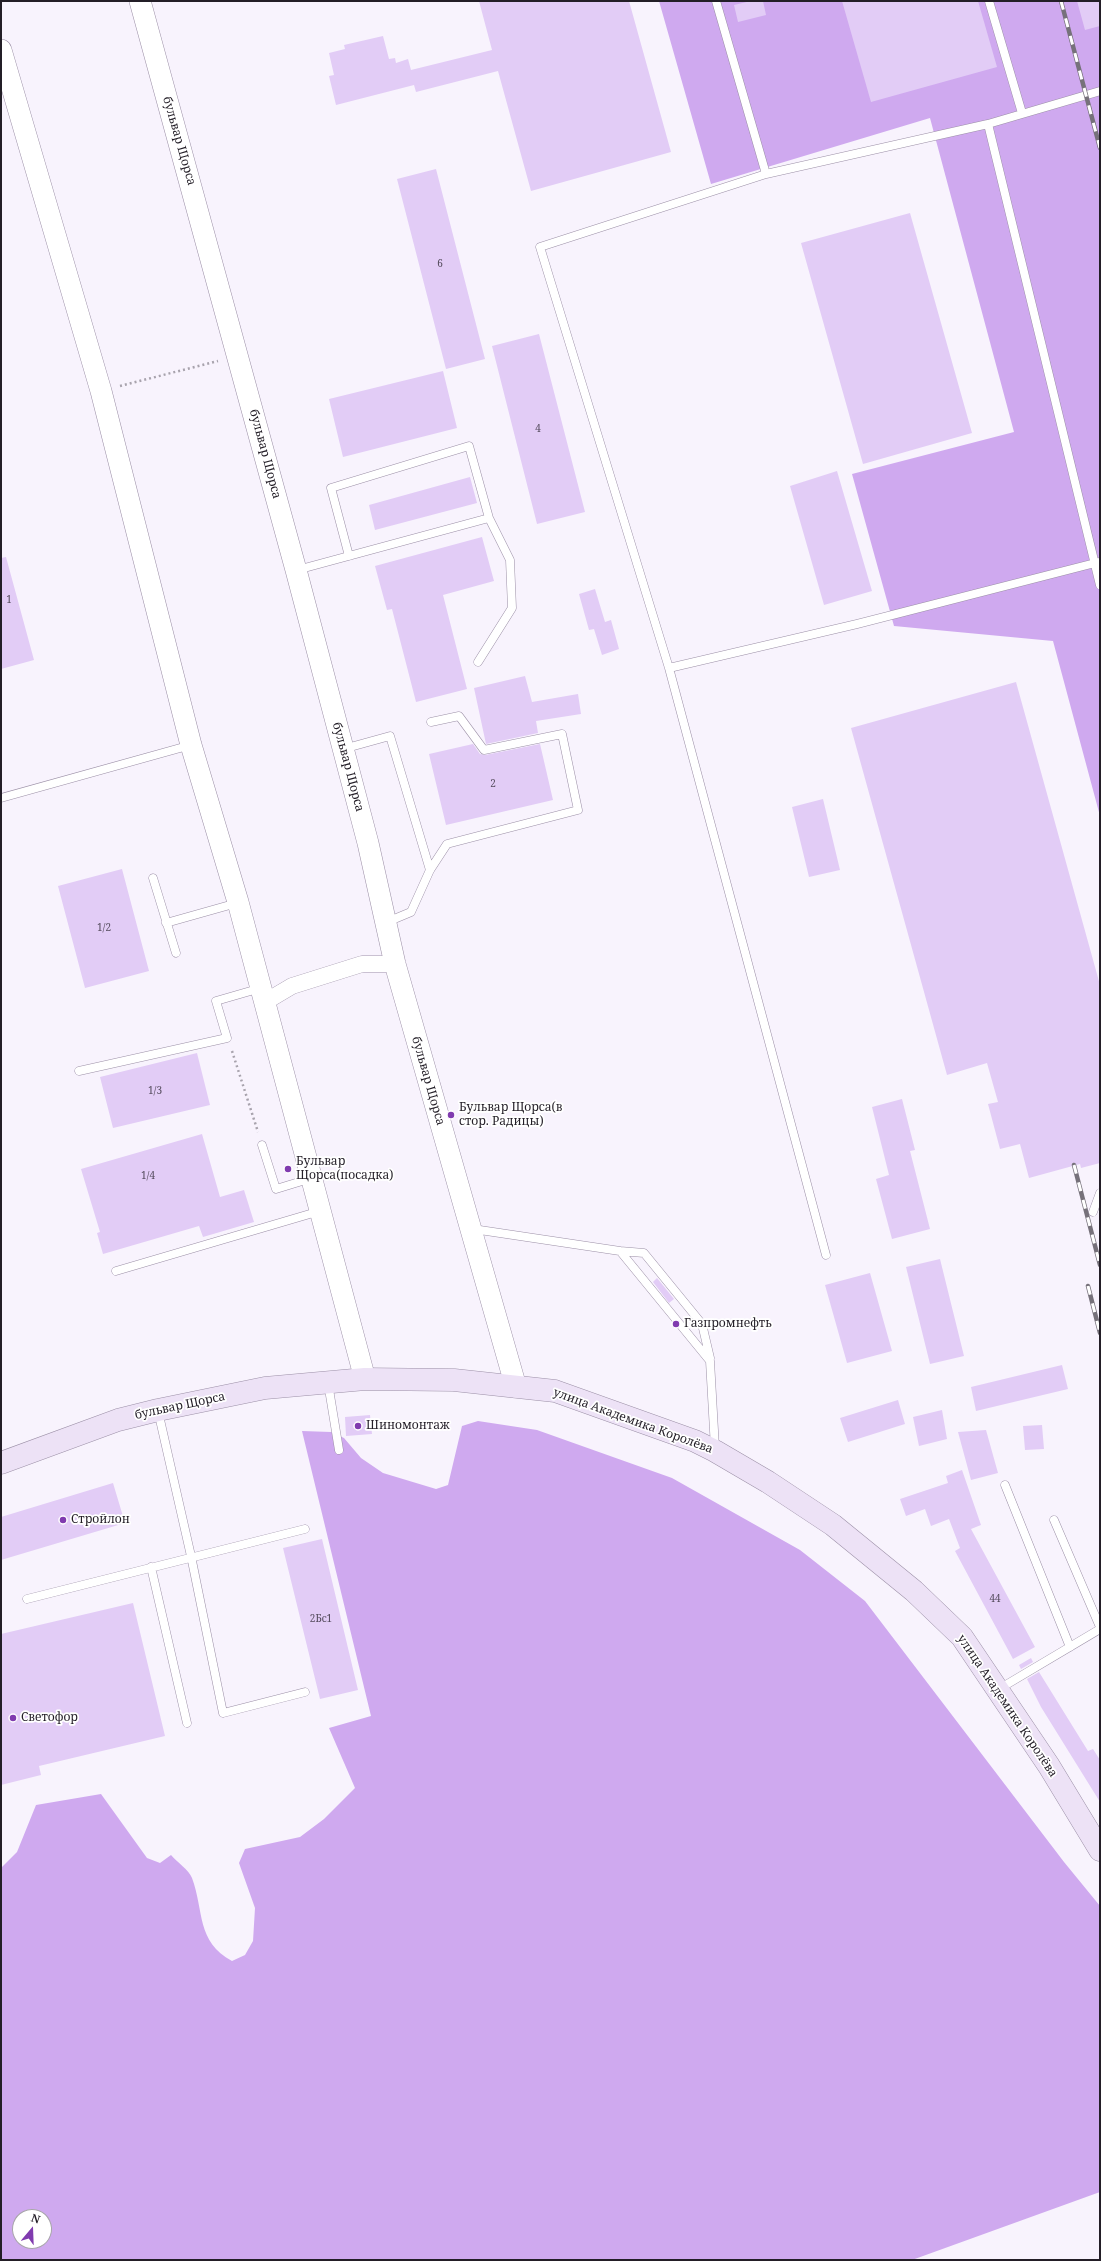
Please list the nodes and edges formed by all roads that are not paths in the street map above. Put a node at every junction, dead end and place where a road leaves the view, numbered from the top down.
1 (140, 1) edge
2 (716, 1) edge
3 (989, 1) edge
4 (1, 50) edge
5 (1100, 91) edge
6 (1022, 113) junction
7 (988, 124) junction
8 (766, 174) junction
9 (489, 518) junction
10 (348, 556) junction
11 (1097, 562) edge
12 (296, 570) junction
13 (1100, 585) edge
14 (478, 662) dead end
15 (669, 668) junction
16 (431, 722) dead end
17 (192, 745) junction
18 (343, 750) junction
19 (1, 798) edge
20 (430, 870) junction
21 (153, 878) dead end
22 (238, 902) junction
23 (166, 922) junction
24 (386, 922) junction
25 (176, 953) dead end
26 (395, 964) junction
27 (263, 995) junction
28 (79, 1071) dead end
29 (262, 1145) road end
30 (312, 1178) junction
31 (1100, 1193) edge
32 (321, 1211) junction
33 (1094, 1212) dead end
34 (469, 1229) junction
35 (620, 1251) junction
36 (826, 1255) dead end
37 (116, 1271) dead end
38 (710, 1361) junction
39 (365, 1379) junction
40 (328, 1382) junction
41 (516, 1387) junction
42 (158, 1410) junction
43 (339, 1450) dead end
44 (715, 1451) junction
45 (1, 1463) edge
46 (1005, 1485) dead end
47 (1054, 1520) dead end
48 (305, 1529) dead end
49 (191, 1556) junction
50 (151, 1567) junction
51 (27, 1599) dead end
52 (1100, 1628) edge
53 (1070, 1647) junction
54 (998, 1689) junction
55 (305, 1692) dead end
56 (187, 1723) dead end
57 (1100, 1850) edge

1 - 12 street, бульвар Щорса
2 - 8 lane
3 - 6 lane
4 - 17 street
5 - 6 lane
6 - 7 lane
7 - 8 lane
7 - 11 lane
8 - 15 lane
9 - 10 lane
9 - 10 lane
9 - 14 lane
10 - 12 lane
11 - 13 lane
11 - 15 lane
12 - 18 street, бульвар Щорса
15 - 36 lane
16 - 20 lane
17 - 19 lane
17 - 22 street
18 - 20 lane
18 - 24 street, бульвар Щорса
20 - 24 lane
21 - 23 lane
22 - 23 lane
22 - 27 street
23 - 25 lane
24 - 26 street, бульвар Щорса
26 - 27 street
26 - 34 street, бульвар Щорса
27 - 28 lane
27 - 30 street
29 - 30 lane
30 - 32 street
31 - 33 lane
32 - 37 lane
32 - 39 street
34 - 35 lane
34 - 41 street, бульвар Щорса
35 - 38 lane
35 - 38 lane
38 - 44 lane
39 - 40 main road, бульвар Щорса
39 - 41 main road, бульвар Щорса
40 - 42 main road, бульвар Щорса
40 - 43 lane
41 - 44 main road, улица Академика Королёва
42 - 45 main road, бульвар Щорса
42 - 49 lane
44 - 54 main road, улица Академика Королёва
46 - 53 lane
47 - 52 lane
48 - 49 lane
49 - 50 lane
49 - 55 lane
50 - 51 lane
50 - 56 lane
52 - 53 lane
53 - 54 lane
54 - 57 main road, улица Академика Королёва

